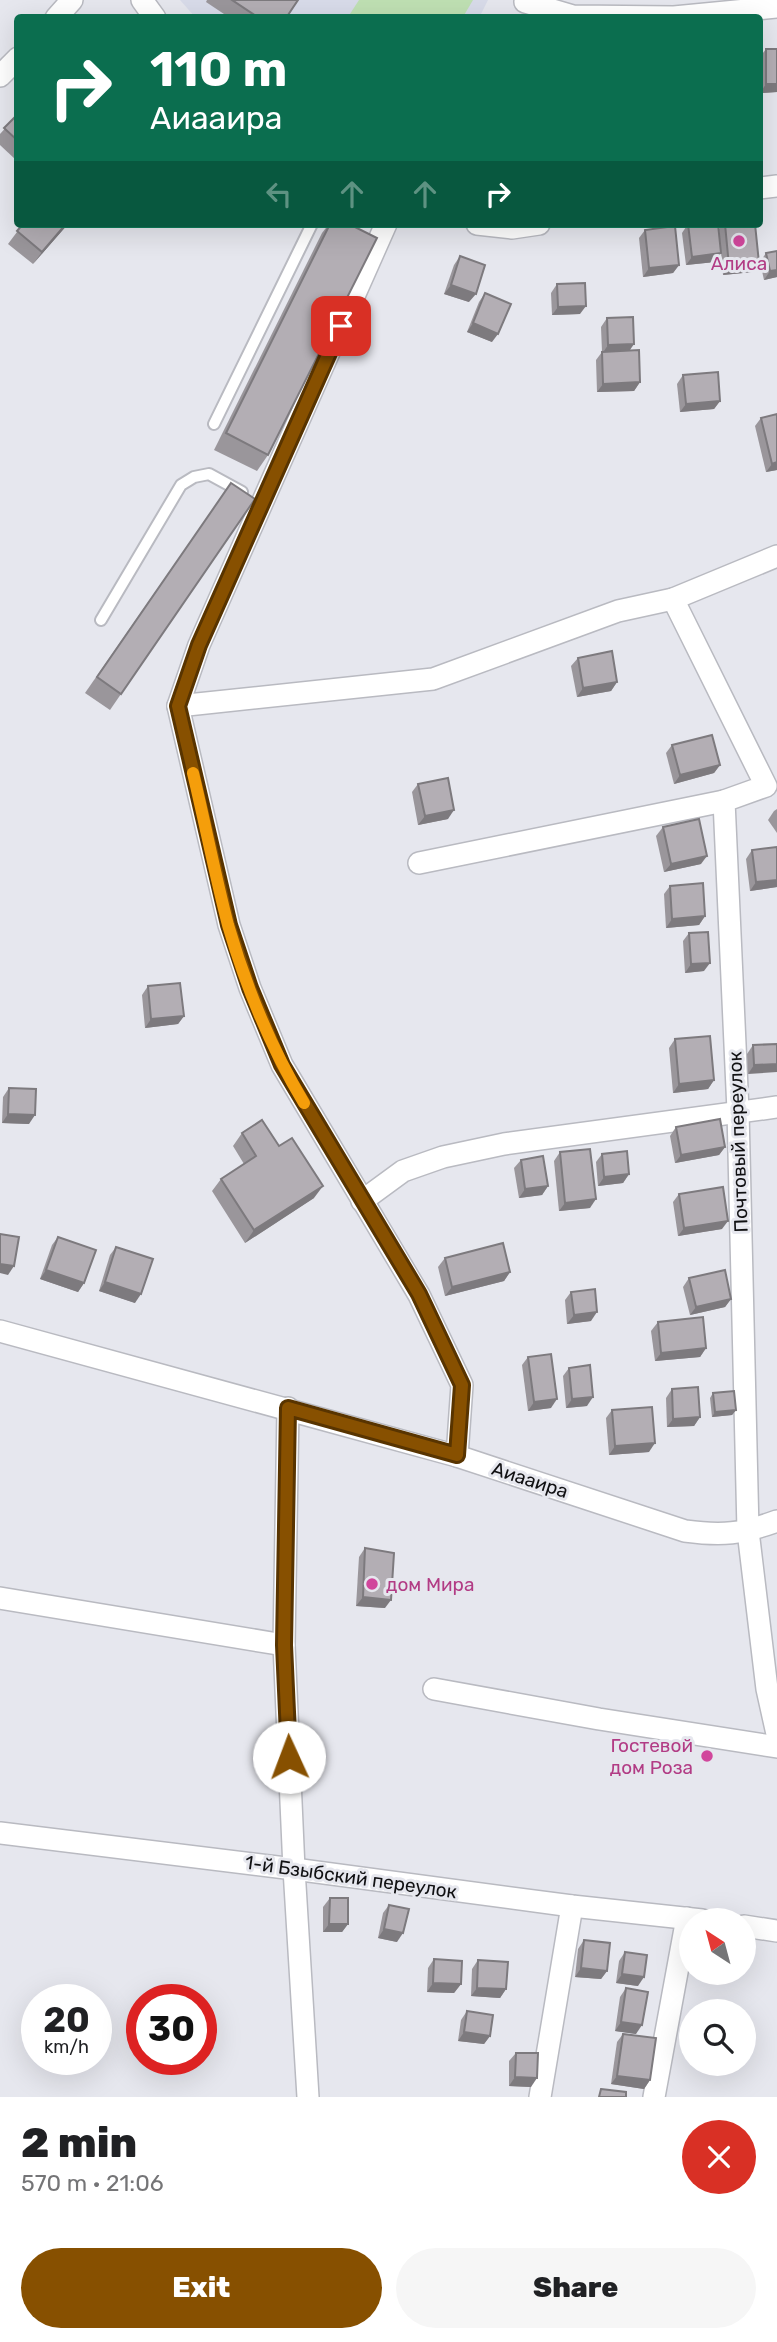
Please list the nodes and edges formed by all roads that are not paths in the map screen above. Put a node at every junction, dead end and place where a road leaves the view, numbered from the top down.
1 (72, 0) edge
2 (522, 7) edge
3 (777, 7) edge
4 (60, 14) edge
5 (562, 14) edge
6 (711, 14) edge
7 (14, 62) edge
8 (0, 76) edge
9 (310, 228) edge
10 (384, 228) edge
11 (214, 424) dead end
12 (262, 503) junction
13 (777, 556) edge
14 (673, 599) junction
15 (102, 620) dead end
16 (178, 706) junction
17 (771, 788) edge
18 (724, 801) junction
19 (419, 863) dead end
20 (777, 1107) edge
21 (738, 1111) junction
22 (362, 1201) junction
23 (0, 1331) edge
24 (288, 1408) junction
25 (457, 1455) junction
26 (777, 1521) edge
27 (748, 1531) junction
28 (0, 1598) edge
29 (284, 1645) junction
30 (434, 1689) dead end
31 (777, 1734) edge
32 (777, 1747) edge
33 (0, 1833) edge
34 (293, 1868) junction
35 (572, 1906) junction
36 (679, 1917) edge
37 (756, 1928) edge
38 (777, 1931) edge
39 (680, 1985) edge
40 (308, 2097) edge
41 (540, 2097) edge
42 (654, 2097) edge

1 - 4 street
2 - 5 street
3 - 6 street
7 - 8 street
9 - 11 lane
10 - 12 street
12 - 15 lane
12 - 16 street
13 - 14 street
14 - 16 street
14 - 17 street
16 - 22 street
17 - 18 street
18 - 19 street
18 - 21 street, Почтовый переулок
20 - 21 street
21 - 22 street
21 - 27 street, Почтовый переулок
22 - 25 street
23 - 24 street, Аиааира
24 - 25 street, Аиааира
24 - 29 street
25 - 27 street, Аиааира
26 - 27 street, Аиааира
27 - 31 street, Почтовый переулок
28 - 29 street
29 - 34 street
30 - 32 street
33 - 34 street, 1-й Бзыбский переулок
34 - 35 street, 1-й Бзыбский переулок
34 - 40 street
35 - 36 street, 1-й Бзыбский переулок
35 - 41 street
37 - 38 street
39 - 42 street

